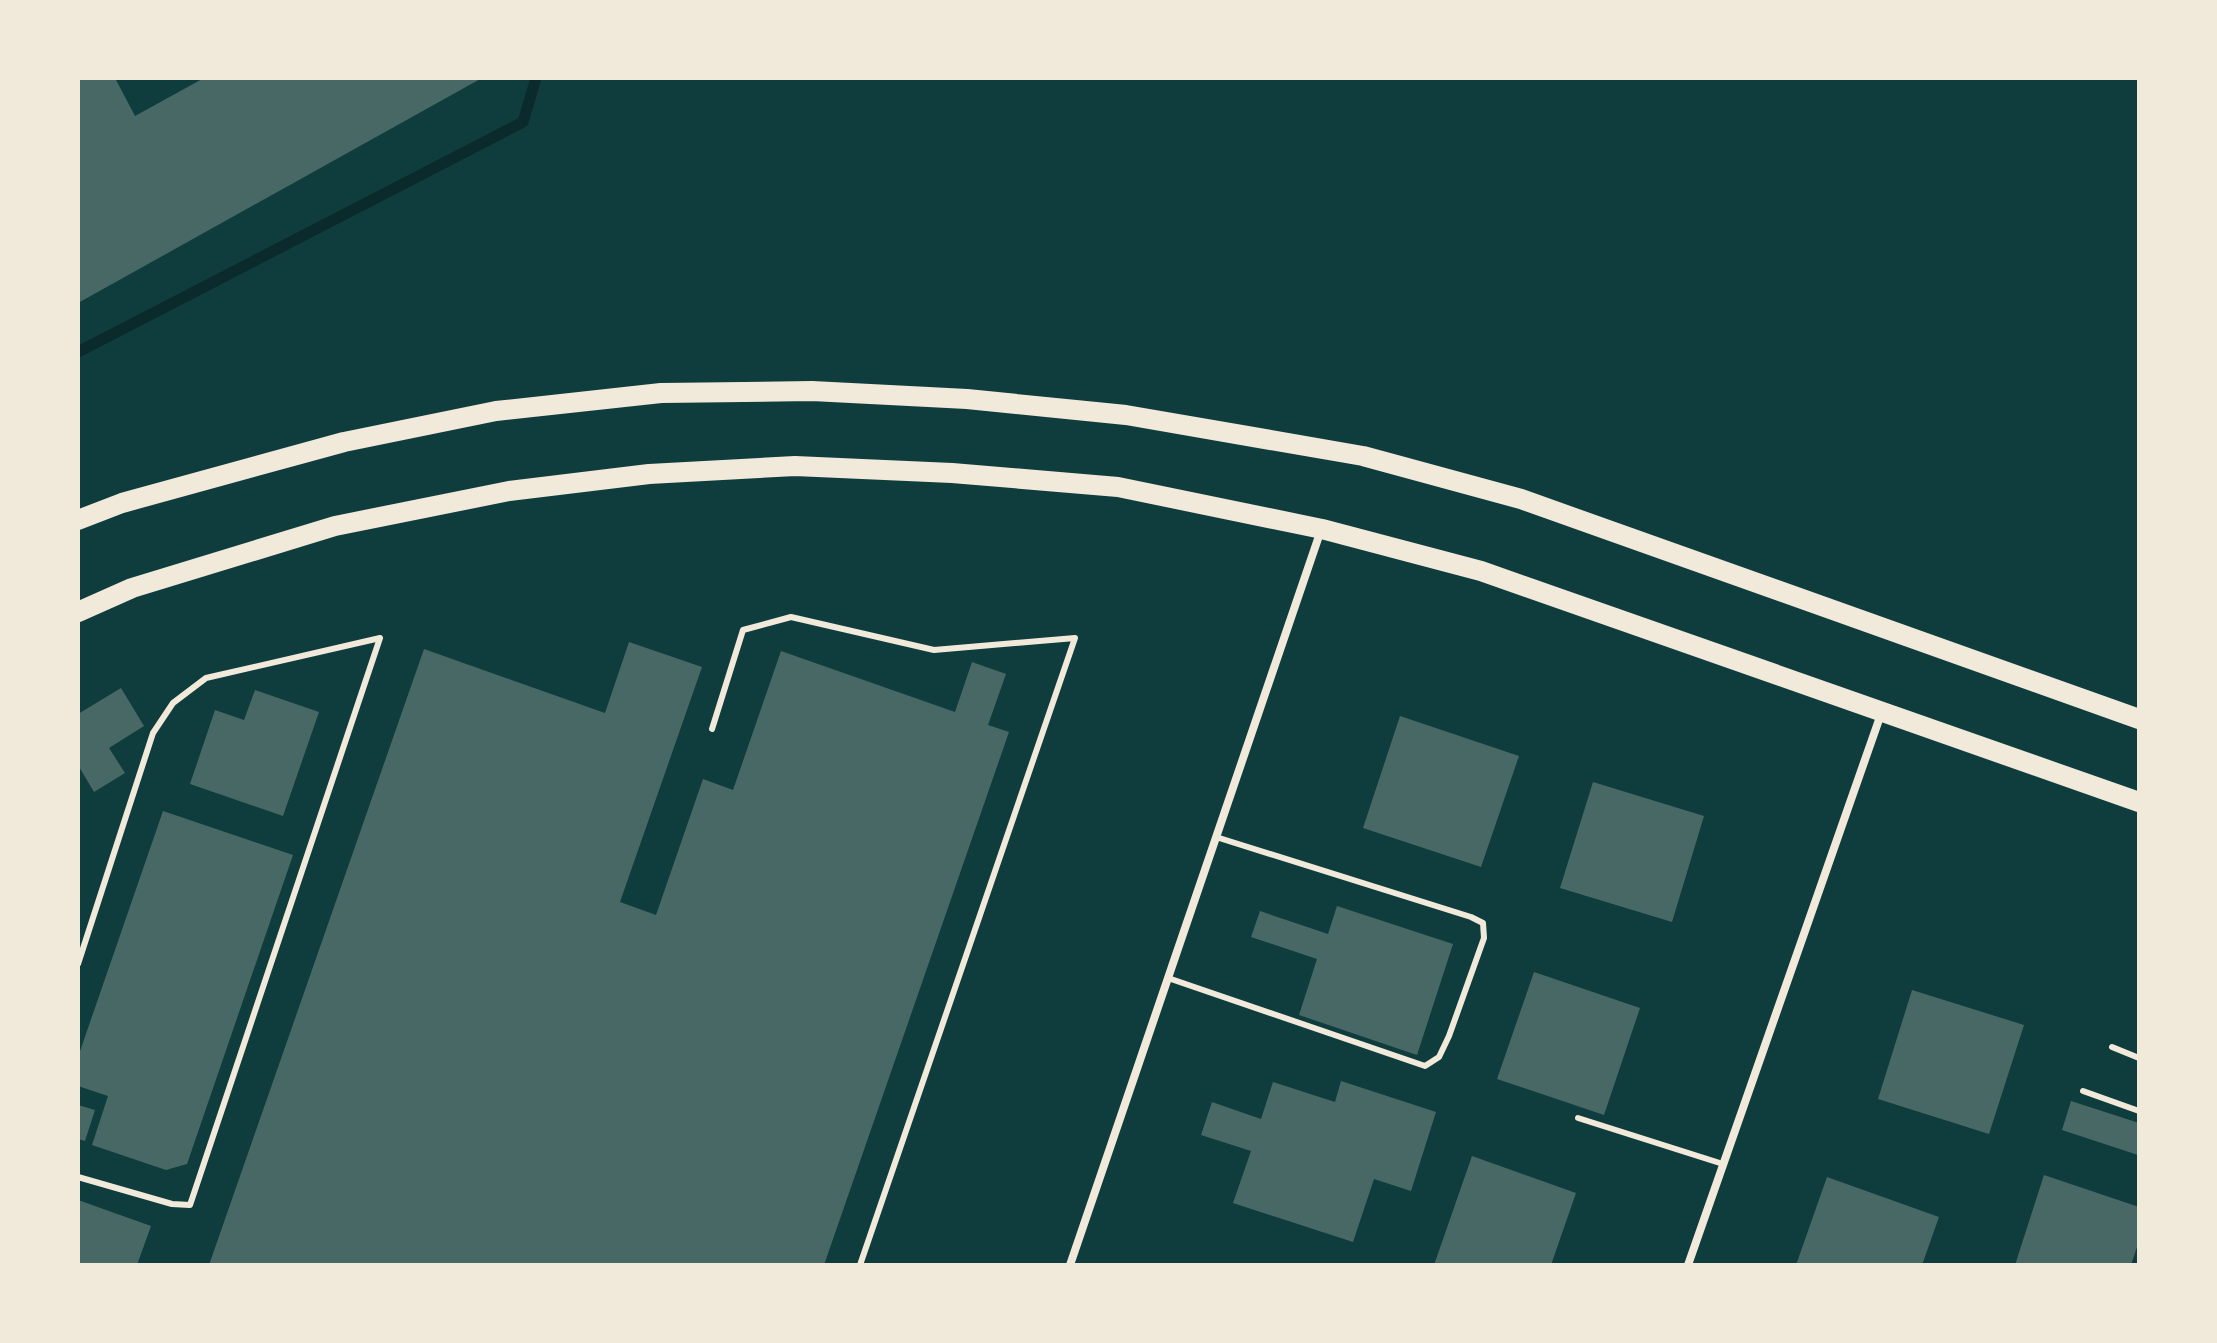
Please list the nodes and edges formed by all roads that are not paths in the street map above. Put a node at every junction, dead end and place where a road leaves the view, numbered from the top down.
1 (78, 520) edge
2 (1322, 529) junction
3 (78, 612) edge
4 (1881, 713) junction
5 (2139, 719) edge
6 (712, 729) dead end
7 (2139, 802) edge
8 (1216, 837) junction
9 (78, 964) edge
10 (1168, 978) junction
11 (2112, 1047) dead end
12 (2139, 1058) edge
13 (2083, 1091) dead end
14 (2139, 1111) edge
15 (1578, 1118) dead end
16 (1723, 1164) junction
17 (78, 1177) edge
18 (860, 1265) edge
19 (1070, 1265) edge
20 (1688, 1265) edge

1 - 5 main road
2 - 3 main road
2 - 4 main road
2 - 8 street
4 - 7 main road
4 - 16 street
6 - 18 lane
8 - 10 street
8 - 10 lane
9 - 17 lane
10 - 19 street
11 - 12 lane
13 - 14 lane
15 - 16 lane
16 - 20 street

